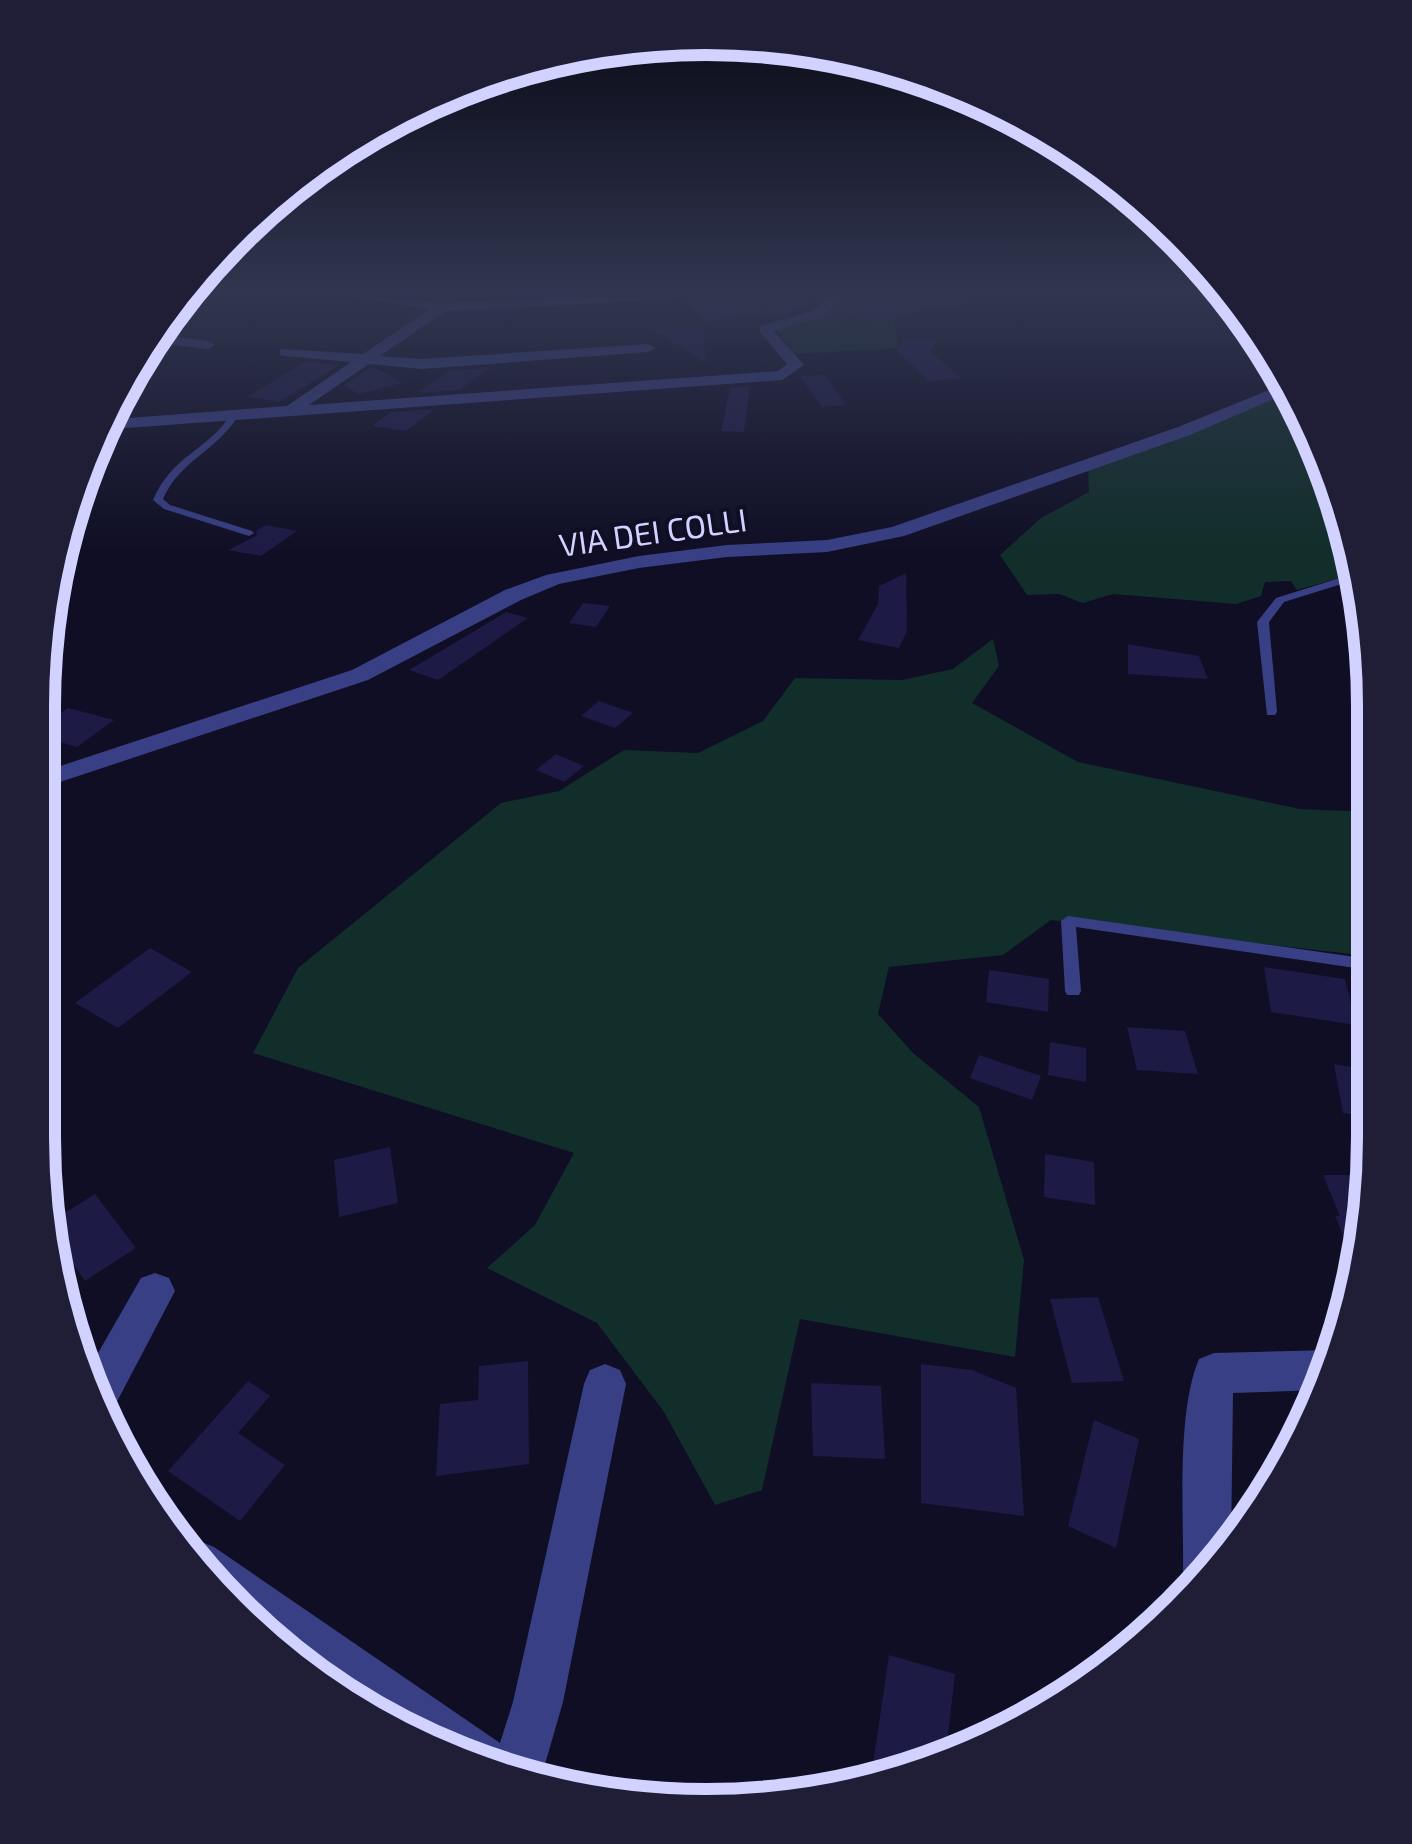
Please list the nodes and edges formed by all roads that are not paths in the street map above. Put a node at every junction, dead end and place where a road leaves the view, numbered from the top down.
1 (335, 381) edge
2 (671, 381) edge
3 (642, 383) joint
4 (1276, 392) edge
5 (291, 410) junction
6 (234, 416) junction
7 (119, 424) edge
8 (249, 533) dead end
9 (1344, 580) edge
10 (1271, 712) dead end
11 (55, 775) edge
12 (1357, 962) edge
13 (1073, 991) dead end
14 (155, 1291) dead end
15 (1313, 1370) edge
16 (104, 1384) edge
17 (605, 1384) dead end
18 (1207, 1552) edge
19 (246, 1598) edge
20 (434, 1729) edge
21 (520, 1761) edge

1 - 5 street
2 - 3 street
3 - 5 street
4 - 11 street, VIA DEI COLLI
5 - 6 street
6 - 7 street
6 - 8 lane
9 - 10 lane
12 - 13 lane
14 - 16 street
15 - 18 street
17 - 21 street
19 - 20 street

